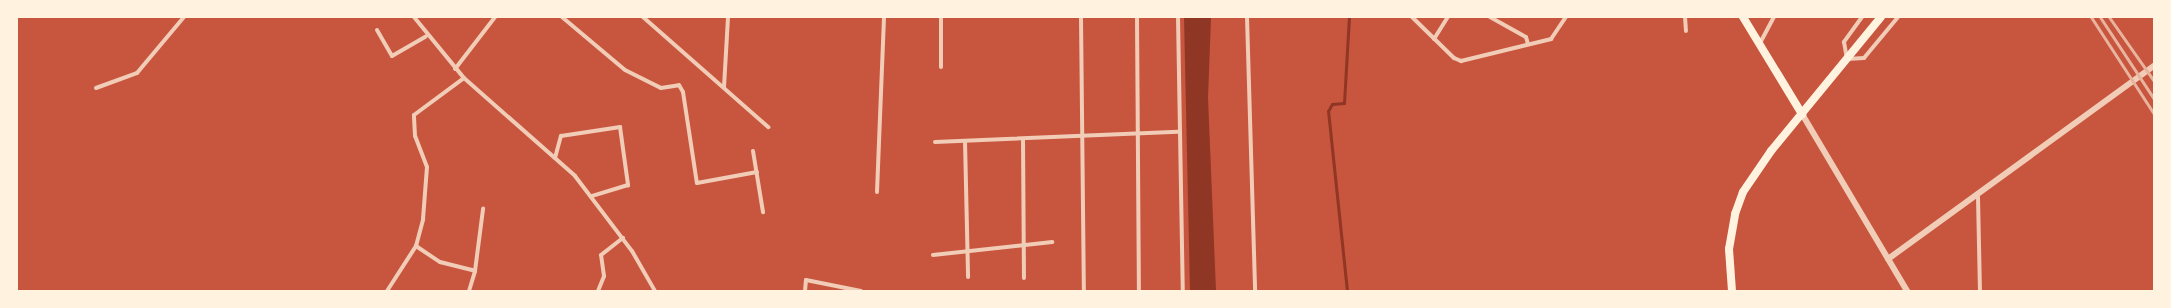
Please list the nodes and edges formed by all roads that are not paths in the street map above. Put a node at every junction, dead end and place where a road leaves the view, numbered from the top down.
1 (184, 17) edge
2 (414, 17) edge
3 (495, 17) edge
4 (562, 17) edge
5 (643, 17) edge
6 (728, 17) edge
7 (884, 17) edge
8 (941, 17) edge
9 (1081, 17) edge
10 (1137, 17) edge
11 (1178, 17) edge
12 (1247, 17) edge
13 (1412, 17) edge
14 (1448, 17) edge
15 (1490, 17) edge
16 (1566, 17) edge
17 (1685, 17) edge
18 (1743, 17) edge
19 (1774, 17) edge
20 (1862, 17) edge
21 (1881, 17) edge
22 (1898, 17) edge
23 (377, 30) dead end
24 (1686, 31) dead end
25 (426, 36) junction
26 (1434, 39) junction
27 (1528, 44) junction
28 (1759, 46) junction
29 (1847, 59) junction
30 (2154, 66) edge
31 (941, 67) dead end
32 (455, 69) junction
33 (464, 78) junction
34 (724, 87) junction
35 (96, 88) dead end
36 (1802, 114) junction
37 (768, 127) dead end
38 (1178, 132) junction
39 (1138, 134) junction
40 (1083, 137) junction
41 (1023, 139) junction
42 (965, 141) junction
43 (935, 142) dead end
44 (753, 151) dead end
45 (555, 158) junction
46 (757, 172) junction
47 (877, 192) dead end
48 (591, 196) junction
49 (1978, 196) junction
50 (483, 209) dead end
51 (763, 212) dead end
52 (623, 238) junction
53 (1052, 242) dead end
54 (1024, 245) junction
55 (416, 246) junction
56 (967, 252) junction
57 (933, 255) dead end
58 (1888, 259) junction
59 (475, 271) junction
60 (968, 277) dead end
61 (1024, 278) dead end
62 (387, 291) edge
63 (469, 291) edge
64 (598, 291) edge
65 (655, 291) edge
66 (805, 291) edge
67 (862, 291) edge
68 (1084, 291) edge
69 (1139, 291) edge
70 (1183, 291) edge
71 (1255, 291) edge
72 (1732, 291) edge
73 (1907, 291) edge
74 (1980, 291) edge

1 - 35 street
2 - 25 street
3 - 32 street
4 - 46 street
5 - 34 street
6 - 34 street
7 - 47 street
8 - 31 street
9 - 40 street
10 - 39 street
11 - 38 street
12 - 71 street
13 - 26 street
14 - 26 street
15 - 27 street
16 - 27 street
17 - 24 street
18 - 28 main road
19 - 28 street
20 - 29 street
21 - 29 main road
22 - 29 street
23 - 25 street
25 - 32 street
26 - 27 street
28 - 36 main road
29 - 36 main road
30 - 49 street
32 - 33 street
33 - 45 street
33 - 55 street
34 - 37 street
36 - 58 street
36 - 72 main road
38 - 39 street
38 - 70 street
39 - 40 street
39 - 69 street
40 - 41 street
40 - 68 street
41 - 42 street
41 - 54 street
42 - 43 street
42 - 56 street
44 - 46 street
45 - 48 street
45 - 48 street
46 - 51 street
48 - 52 street
49 - 58 street
49 - 74 street
50 - 59 street
52 - 64 street
52 - 65 street
53 - 54 street
54 - 56 street
54 - 61 street
55 - 59 street
55 - 62 street
56 - 57 street
56 - 60 street
58 - 73 street
59 - 63 street
66 - 67 street

